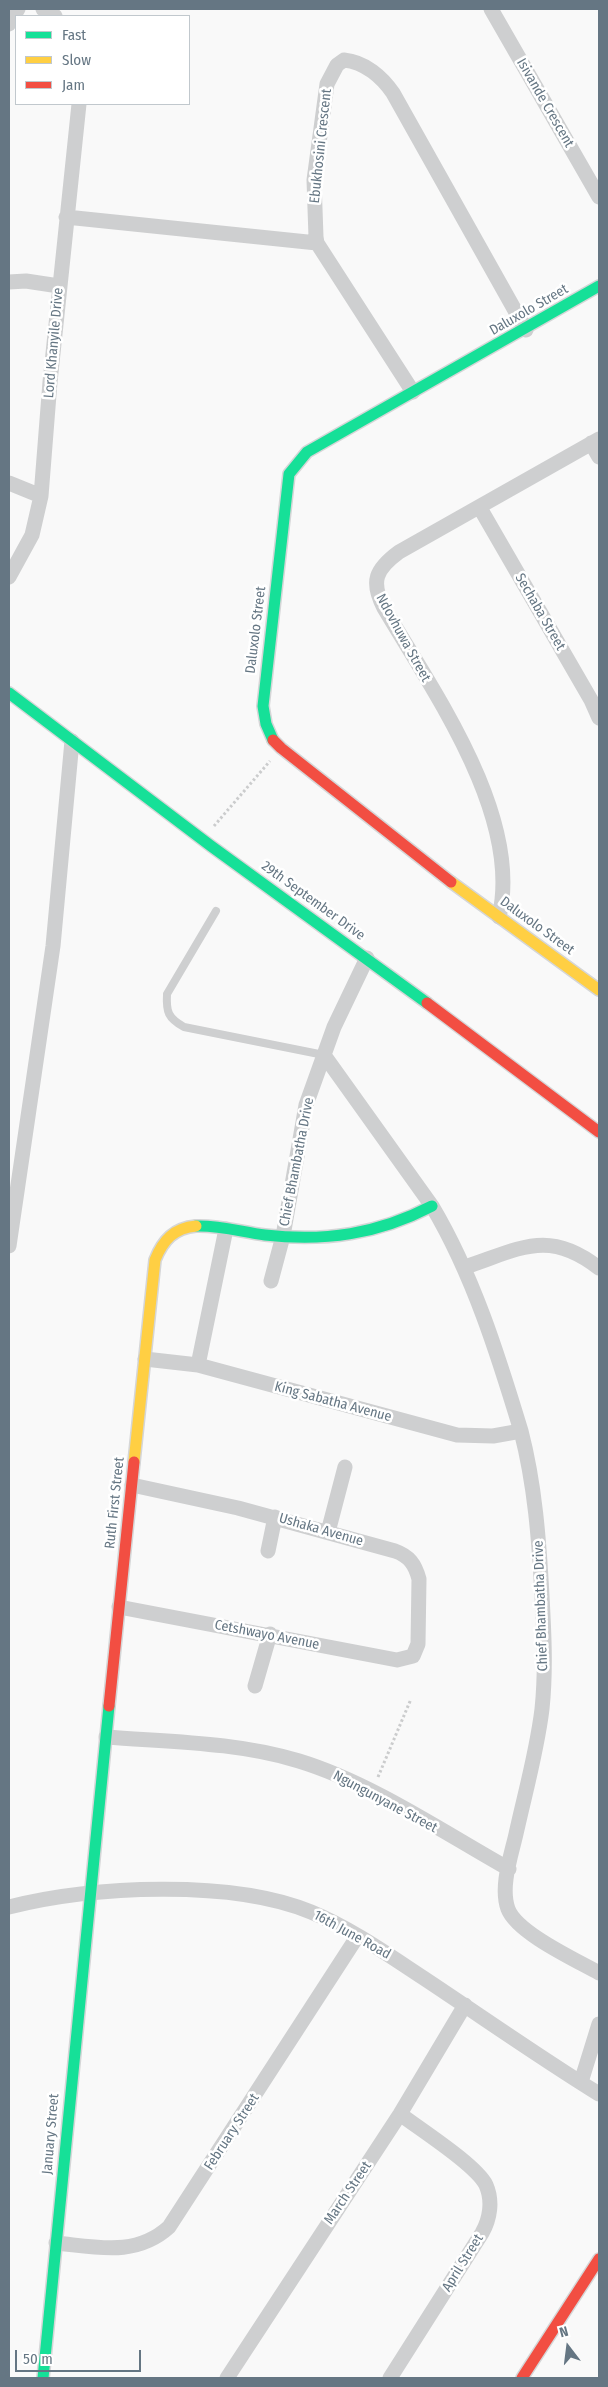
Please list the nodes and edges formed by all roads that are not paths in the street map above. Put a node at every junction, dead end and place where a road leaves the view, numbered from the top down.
1 (18, 9) edge
2 (491, 9) edge
3 (9, 24) edge
4 (79, 105) edge
5 (599, 197) edge
6 (66, 217) junction
7 (317, 243) junction
8 (9, 282) edge
9 (59, 286) junction
10 (599, 286) edge
11 (526, 330) junction
12 (413, 392) junction
13 (595, 441) edge
14 (599, 457) edge
15 (9, 483) edge
16 (42, 496) junction
17 (480, 508) junction
18 (9, 577) edge
19 (9, 693) edge
20 (599, 718) edge
21 (72, 741) junction
22 (216, 911) dead end
23 (499, 917) junction
24 (367, 958) junction
25 (599, 990) edge
26 (324, 1055) junction
27 (599, 1132) edge
28 (432, 1206) junction
29 (226, 1229) junction
30 (283, 1236) junction
31 (9, 1246) edge
32 (465, 1268) junction
33 (599, 1268) edge
34 (271, 1281) dead end
35 (145, 1359) junction
36 (198, 1365) junction
37 (521, 1431) junction
38 (345, 1467) dead end
39 (132, 1485) junction
40 (275, 1517) junction
41 (328, 1532) junction
42 (268, 1551) dead end
43 (119, 1607) junction
44 (270, 1634) junction
45 (413, 1656) joint
46 (255, 1686) dead end
47 (106, 1737) junction
48 (509, 1869) junction
49 (89, 1893) junction
50 (9, 1907) edge
51 (357, 1937) junction
52 (599, 1973) edge
53 (465, 2005) junction
54 (599, 2024) edge
55 (580, 2082) junction
56 (599, 2094) edge
57 (400, 2114) junction
58 (56, 2244) junction
59 (599, 2259) edge
60 (43, 2378) edge
61 (226, 2378) edge
62 (390, 2378) edge
63 (522, 2378) edge

1 - 3 street
2 - 5 street, Isivande Crescent
4 - 6 street, Lord Khanyile Drive
6 - 7 street
6 - 9 street, Lord Khanyile Drive
7 - 11 street, Ebukhosini Crescent
7 - 12 street, Ebukhosini Crescent
8 - 9 street
9 - 16 street, Lord Khanyile Drive
10 - 11 street, Daluxolo Street
11 - 12 street, Daluxolo Street
12 - 23 street, Daluxolo Street
13 - 14 street
13 - 17 street, Ndovhuwa Street
15 - 16 street
16 - 18 street, Lord Khanyile Drive
17 - 20 street, Sechaba Street
17 - 23 street, Ndovhuwa Street
19 - 21 street, 29th September Drive
21 - 24 street, 29th September Drive
21 - 31 street
22 - 26 lane
23 - 25 street, Daluxolo Street
24 - 26 street, Chief Bhambatha Drive
24 - 27 street, 29th September Drive
26 - 28 street, Chief Bhambatha Drive
26 - 30 street, Chief Bhambatha Drive
28 - 30 street, Chief Bhambatha Drive
28 - 32 street, Chief Bhambatha Drive
29 - 30 street, Ruth First Street
29 - 35 street, Ruth First Street
29 - 36 street
30 - 34 street
32 - 33 street
32 - 37 street, Chief Bhambatha Drive
35 - 36 street, King Sabatha Avenue
35 - 39 street, Ruth First Street
36 - 37 street, King Sabatha Avenue
37 - 48 street, Chief Bhambatha Drive
38 - 41 street
39 - 40 street, Ushaka Avenue
39 - 43 street, Ruth First Street
40 - 41 street, Ushaka Avenue
40 - 42 street
41 - 45 street, Ushaka Avenue
43 - 44 street, Cetshwayo Avenue
43 - 47 street, Ruth First Street
44 - 45 street, Cetshwayo Avenue
44 - 46 street
47 - 48 street, Ngungunyane Street
47 - 49 street, Ruth First Street
48 - 52 street, Chief Bhambatha Drive
49 - 50 street, 16th June Road
49 - 51 street, 16th June Road
49 - 58 street, January Street
51 - 53 street, 16th June Road
51 - 58 street, February Street
53 - 55 street, 16th June Road
53 - 57 street, March Street
54 - 55 street
55 - 56 street, 16th June Road
57 - 61 street, March Street
57 - 62 street, April Street
58 - 60 street, January Street
59 - 63 street

